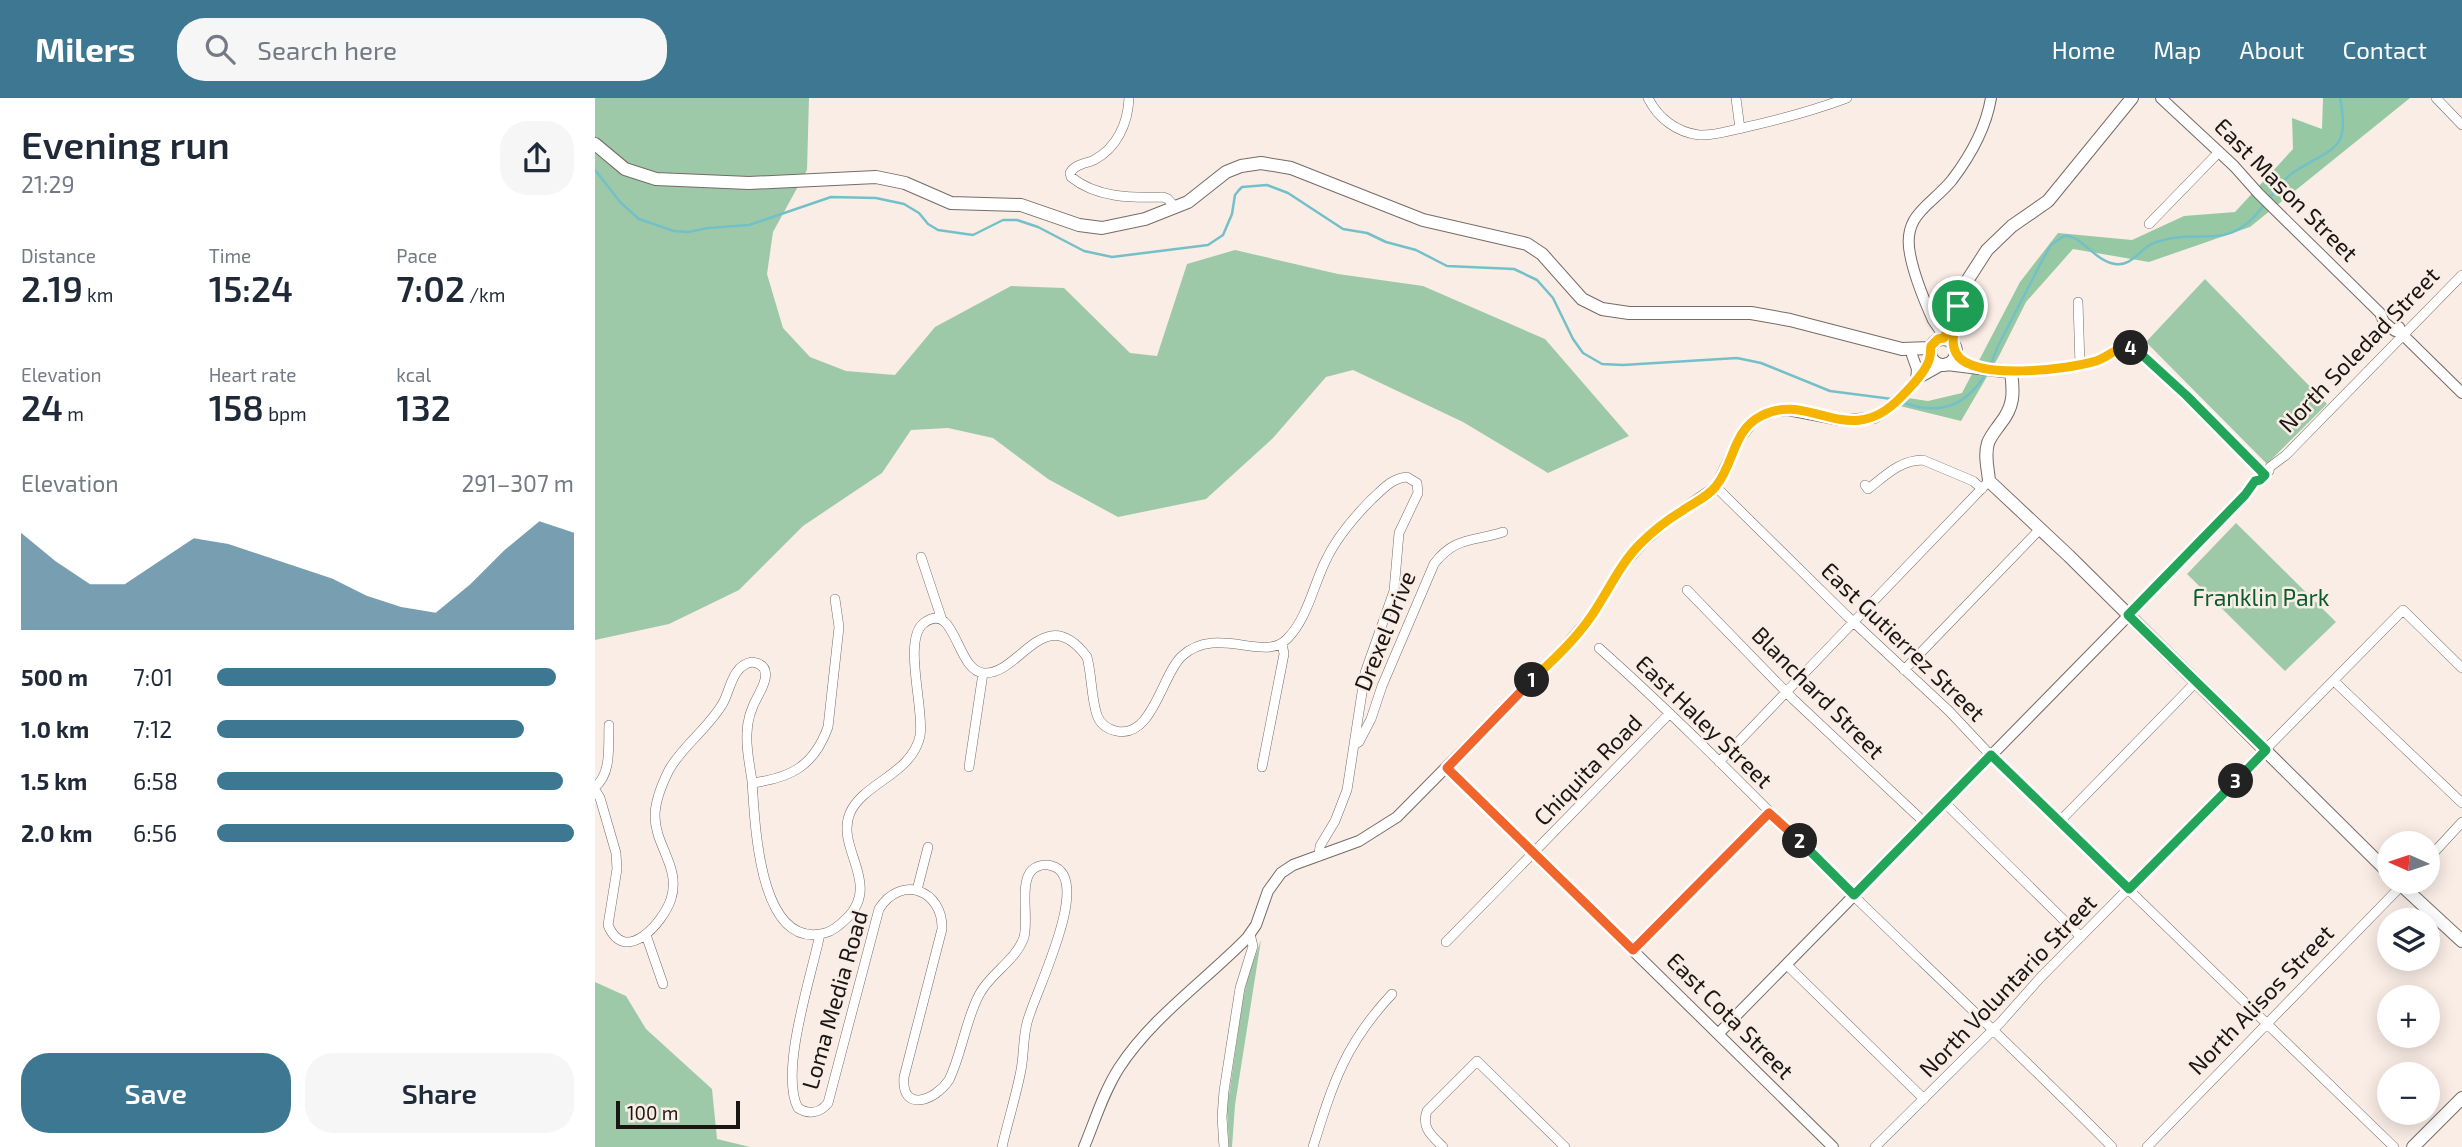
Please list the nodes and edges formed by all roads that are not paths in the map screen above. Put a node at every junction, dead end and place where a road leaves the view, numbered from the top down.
1 (1129, 98) edge
2 (1648, 98) edge
3 (1736, 98) edge
4 (1847, 98) edge
5 (1991, 98) edge
6 (2132, 98) edge
7 (2161, 98) edge
8 (2436, 98) edge
9 (2462, 125) edge
10 (1739, 129) junction
11 (595, 144) edge
12 (2219, 152) junction
13 (1175, 207) junction
14 (2149, 224) dead end
15 (2462, 275) edge
16 (2078, 302) dead end
17 (1958, 306) junction
18 (1934, 322) junction
19 (1949, 322) junction
20 (2401, 333) junction
21 (1941, 350) junction
22 (1907, 352) junction
23 (2080, 365) junction
24 (2011, 372) junction
25 (1918, 379) junction
26 (2462, 393) edge
27 (2265, 476) junction
28 (1865, 485) dead end
29 (1986, 485) junction
30 (1716, 487) junction
31 (2041, 528) junction
32 (1503, 532) dead end
33 (921, 557) dead end
34 (1687, 590) dead end
35 (835, 600) dead end
36 (2128, 615) junction
37 (942, 620) junction
38 (1854, 623) junction
39 (1282, 643) junction
40 (1598, 648) dead end
41 (2462, 668) edge
42 (1903, 670) junction
43 (982, 673) junction
44 (2334, 681) junction
45 (2196, 682) junction
46 (1787, 692) junction
47 (1669, 714) junction
48 (610, 725) dead end
49 (1354, 744) junction
50 (2266, 750) junction
51 (1991, 755) junction
52 (1719, 762) junction
53 (969, 767) dead end
54 (1262, 767) dead end
55 (1447, 768) junction
56 (752, 783) junction
57 (595, 789) edge
58 (1944, 802) junction
59 (2462, 803) edge
60 (1769, 813) junction
61 (2060, 821) junction
62 (1924, 822) junction
63 (2462, 822) edge
64 (2440, 846) edge
65 (929, 847) dead end
66 (1533, 853) junction
67 (1319, 856) junction
68 (2377, 861) edge
69 (2129, 889) junction
70 (917, 890) junction
71 (2391, 894) edge
72 (2413, 894) edge
73 (1854, 895) junction
74 (646, 934) junction
75 (820, 934) junction
76 (1250, 934) junction
77 (2081, 937) junction
78 (2462, 941) edge
79 (1446, 942) dead end
80 (1633, 950) junction
81 (1787, 965) junction
82 (663, 984) dead end
83 (1392, 994) dead end
84 (2267, 1024) junction
85 (1991, 1030) junction
86 (1718, 1034) junction
87 (2462, 1098) edge
88 (1924, 1099) junction
89 (1002, 1147) edge
90 (1084, 1147) edge
91 (1224, 1147) edge
92 (1313, 1147) edge
93 (1443, 1147) edge
94 (1565, 1147) edge
95 (1833, 1147) edge
96 (1875, 1147) edge
97 (2112, 1147) edge
98 (2147, 1147) edge
99 (2394, 1147) edge
100 (2413, 1147) edge

1 - 13 street
2 - 10 street
3 - 10 street
4 - 10 street
5 - 18 street
6 - 17 main road
7 - 12 street, East Mason Street
8 - 9 street
11 - 13 main road
12 - 14 street
12 - 20 street, East Mason Street
13 - 22 main road
15 - 20 street, North Soledad Street
16 - 23 street
17 - 19 main road
17 - 21 main road
18 - 19 street
18 - 21 street
19 - 21 main road
20 - 26 street, East Mason Street
20 - 27 street, North Soledad Street
21 - 22 main road
21 - 24 main road
21 - 25 street
22 - 25 street
23 - 24 street
23 - 27 street
24 - 29 main road
25 - 30 street
27 - 36 street, North Soledad Street
28 - 29 street
29 - 31 main road
29 - 38 street
30 - 38 street, East Gutierrez Street
30 - 55 street
31 - 36 main road
31 - 42 street
32 - 49 street, Drexel Drive
33 - 37 street
34 - 46 street, Blanchard Street
35 - 56 street
36 - 45 main road
36 - 51 street, North Soledad Street
37 - 43 street
37 - 75 street
38 - 42 street, East Gutierrez Street
38 - 46 street
39 - 43 street
39 - 49 street
39 - 54 street
40 - 47 street, East Haley Street
41 - 44 street, North Voluntario Street
42 - 51 street, East Gutierrez Street
43 - 53 street
44 - 50 street, North Voluntario Street
44 - 59 street
45 - 50 main road
45 - 61 street
46 - 52 street
46 - 62 street, Blanchard Street
47 - 52 street, East Haley Street
47 - 66 street, Chiquita Road
48 - 57 street
49 - 67 street
50 - 68 main road
50 - 69 street, North Voluntario Street
51 - 58 street, North Soledad Street
51 - 61 street, East Gutierrez Street
52 - 60 street, East Haley Street
55 - 66 street, East Cota Street
55 - 67 street
56 - 74 street
56 - 75 street
57 - 74 street
58 - 62 street, North Soledad Street
58 - 77 street
60 - 73 street, East Haley Street
60 - 80 street
61 - 69 street, East Gutierrez Street
62 - 73 street, North Soledad Street
63 - 64 street
65 - 70 street
66 - 79 street, Chiquita Road
66 - 80 street, East Cota Street
67 - 76 street
69 - 77 street, North Voluntario Street
69 - 84 street, East Gutierrez Street
70 - 75 street, Loma Media Road
70 - 89 street
71 - 84 street, North Alisos Street
72 - 78 main road
73 - 81 street, North Soledad Street
73 - 85 street, East Haley Street
74 - 82 street
76 - 90 street
76 - 91 street
77 - 85 street, North Voluntario Street
80 - 86 street, East Cota Street
81 - 86 street, North Soledad Street
81 - 88 street
83 - 92 street
84 - 98 street, North Alisos Street
84 - 99 street, East Gutierrez Street
85 - 88 street, North Voluntario Street
85 - 97 street, East Haley Street
86 - 95 street, East Cota Street
87 - 100 main road
88 - 96 street, North Voluntario Street
93 - 94 street

